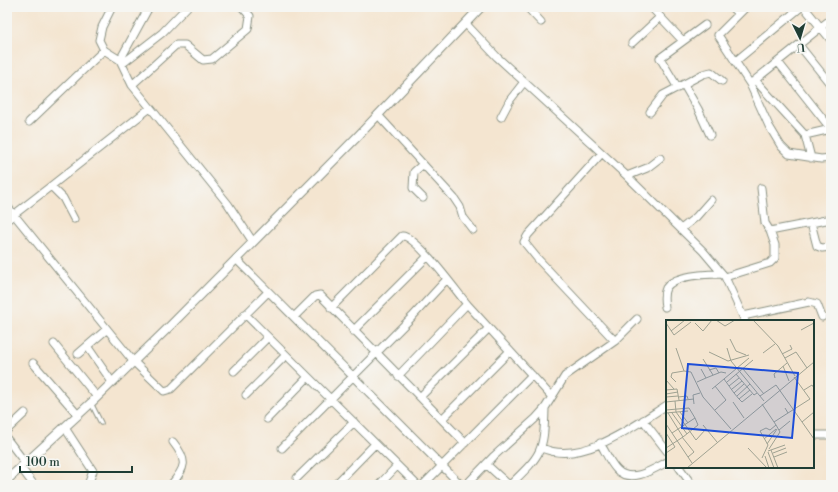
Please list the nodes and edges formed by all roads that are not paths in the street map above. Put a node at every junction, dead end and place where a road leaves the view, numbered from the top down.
1 (112, 7) edge
2 (149, 7) edge
3 (187, 7) edge
4 (242, 7) edge
5 (481, 7) edge
6 (527, 7) edge
7 (731, 7) edge
8 (746, 7) edge
9 (802, 7) edge
10 (655, 8) edge
11 (739, 14) junction
12 (660, 17) junction
13 (831, 20) edge
14 (542, 22) dead end
15 (466, 24) junction
16 (705, 25) dead end
17 (820, 28) junction
18 (831, 40) edge
19 (683, 41) junction
20 (632, 42) dead end
21 (799, 45) junction
22 (104, 50) junction
23 (736, 61) junction
24 (121, 62) junction
25 (778, 62) junction
26 (722, 81) dead end
27 (524, 82) junction
28 (753, 82) junction
29 (132, 85) junction
30 (831, 85) edge
31 (681, 86) junction
32 (150, 108) junction
33 (650, 112) dead end
34 (378, 115) junction
35 (501, 117) dead end
36 (29, 122) dead end
37 (831, 129) edge
38 (710, 135) dead end
39 (805, 135) junction
40 (602, 153) junction
41 (660, 158) dead end
42 (811, 158) junction
43 (831, 158) edge
44 (422, 165) junction
45 (627, 176) junction
46 (51, 186) junction
47 (761, 188) dead end
48 (423, 198) dead end
49 (711, 200) dead end
50 (7, 206) edge
51 (14, 215) junction
52 (74, 219) dead end
53 (831, 219) edge
54 (7, 220) edge
55 (811, 223) junction
56 (681, 229) junction
57 (473, 230) dead end
58 (770, 231) junction
59 (253, 242) junction
60 (831, 247) edge
61 (428, 256) junction
62 (236, 259) junction
63 (723, 276) junction
64 (447, 279) junction
65 (268, 292) junction
66 (467, 304) junction
67 (665, 307) dead end
68 (331, 308) junction
69 (245, 314) junction
70 (294, 317) junction
71 (822, 317) dead end
72 (744, 318) edge
73 (637, 319) dead end
74 (107, 328) junction
75 (488, 329) junction
76 (353, 331) junction
77 (268, 337) junction
78 (615, 341) junction
79 (54, 344) dead end
80 (87, 346) junction
81 (510, 351) junction
82 (376, 353) junction
83 (78, 354) dead end
84 (286, 355) junction
85 (133, 361) junction
86 (33, 363) dead end
87 (234, 371) dead end
88 (532, 375) junction
89 (353, 376) junction
90 (398, 376) junction
91 (308, 377) junction
92 (112, 382) junction
93 (246, 395) dead end
94 (551, 396) junction
95 (420, 397) junction
96 (330, 399) junction
97 (94, 400) junction
98 (666, 406) edge
99 (545, 408) junction
100 (25, 413) dead end
101 (78, 415) junction
102 (267, 419) dead end
103 (442, 419) junction
104 (644, 420) junction
105 (354, 422) junction
106 (101, 423) dead end
107 (65, 428) junction
108 (7, 430) edge
109 (814, 435) edge
110 (831, 435) edge
111 (7, 439) edge
112 (173, 442) dead end
113 (465, 442) junction
114 (600, 443) junction
115 (375, 444) junction
116 (282, 448) dead end
117 (542, 448) junction
118 (666, 450) edge
119 (666, 462) edge
120 (486, 464) junction
121 (24, 466) junction
122 (397, 466) junction
123 (442, 466) junction
124 (680, 468) edge
125 (297, 478) dead end
126 (7, 480) edge
127 (34, 485) edge
128 (88, 485) edge
129 (171, 485) edge
130 (335, 485) edge
131 (379, 485) edge
132 (416, 485) edge
133 (423, 485) edge
134 (461, 485) edge
135 (466, 485) edge
136 (509, 485) edge
137 (692, 485) edge

1 - 22 street
2 - 24 street
3 - 24 street
4 - 29 street
5 - 15 street
6 - 14 street
7 - 11 street
8 - 11 street
9 - 17 street
9 - 23 street
10 - 12 street
11 - 23 street
12 - 19 street
12 - 20 street
13 - 17 street
15 - 27 street
15 - 34 street
16 - 19 street
17 - 18 street
17 - 21 street
19 - 31 street
21 - 25 street
21 - 30 street
22 - 24 street
22 - 36 street
23 - 28 street
24 - 29 street
25 - 28 street
25 - 37 street
26 - 31 street
27 - 35 street
27 - 40 street
28 - 39 street
28 - 42 street
29 - 32 street
31 - 33 street
31 - 38 street
32 - 46 street
32 - 59 street
34 - 44 street
34 - 59 street
37 - 39 street
39 - 42 street
40 - 45 street
40 - 78 street
41 - 45 street
42 - 43 street
44 - 48 street
44 - 57 street
45 - 56 street
46 - 51 street
46 - 52 street
47 - 58 street
49 - 56 street
50 - 51 street
51 - 54 street
51 - 74 street
53 - 55 street
55 - 58 street
55 - 60 street
56 - 63 street
58 - 63 street
59 - 62 street
61 - 64 street
61 - 68 street
61 - 76 street
62 - 65 street
62 - 85 street
63 - 67 street
63 - 72 street
64 - 66 street
64 - 82 street
65 - 69 street
65 - 70 street
66 - 75 street
66 - 90 street
68 - 70 street
68 - 76 street
69 - 77 street
69 - 85 street
70 - 89 street
71 - 72 street
73 - 78 street
74 - 80 street
74 - 85 street
75 - 81 street
75 - 95 street
76 - 82 street
77 - 84 street
77 - 87 street
78 - 94 street
79 - 97 street
80 - 83 street
80 - 92 street
81 - 88 street
81 - 103 street
82 - 89 street
82 - 90 street
84 - 91 street
84 - 93 street
85 - 92 street
86 - 101 street
88 - 94 street
88 - 113 street
89 - 96 street
89 - 123 street
90 - 95 street
91 - 96 street
91 - 102 street
92 - 97 street
94 - 99 street
95 - 103 street
96 - 105 street
96 - 116 street
97 - 101 street
97 - 106 lane
98 - 104 street
99 - 117 street
99 - 120 street
100 - 108 street
101 - 107 street
103 - 113 street
104 - 114 street
104 - 118 street
105 - 115 street
105 - 125 street
107 - 121 street
107 - 128 street
109 - 110 street
111 - 121 street
112 - 129 street
113 - 123 street
114 - 117 street
114 - 119 street
115 - 122 street
115 - 130 street
117 - 136 street
120 - 135 street
120 - 136 street
121 - 126 street
121 - 127 street
122 - 131 street
122 - 132 street
123 - 133 street
123 - 134 street
124 - 137 street

